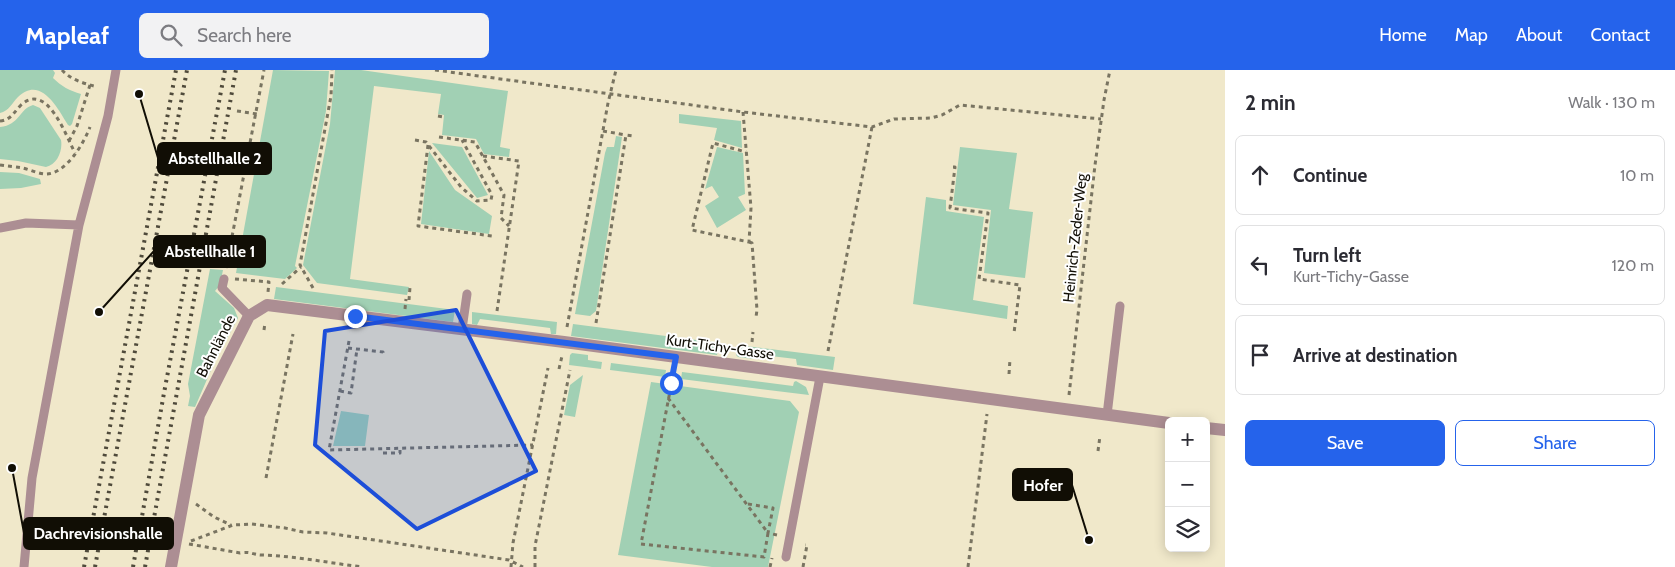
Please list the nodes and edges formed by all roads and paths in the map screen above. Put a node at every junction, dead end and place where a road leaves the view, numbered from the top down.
1 (62, 70) edge
2 (116, 70) edge
3 (264, 70) edge
4 (332, 70) edge
5 (436, 70) edge
6 (616, 70) edge
7 (1110, 70) edge
8 (610, 94) junction
9 (237, 111) dead end
10 (743, 112) junction
11 (257, 114) junction
12 (438, 116) dead end
13 (444, 117) dead end
14 (92, 119) dead end
15 (1101, 119) junction
16 (0, 121) edge
17 (872, 127) junction
18 (603, 131) junction
19 (626, 135) junction
20 (633, 136) dead end
21 (439, 137) dead end
22 (415, 140) dead end
23 (462, 140) junction
24 (69, 141) junction
25 (428, 144) junction
26 (746, 152) junction
27 (75, 154) junction
28 (483, 156) junction
29 (0, 165) edge
30 (953, 167) dead end
31 (79, 225) junction
32 (509, 227) junction
33 (0, 228) edge
34 (493, 234) dead end
35 (750, 242) junction
36 (301, 267) junction
37 (224, 278) junction
38 (282, 284) dead end
39 (410, 287) dead end
40 (313, 288) dead end
41 (467, 294) dead end
42 (409, 300) dead end
43 (267, 305) junction
44 (1120, 306) dead end
45 (498, 311) dead end
46 (249, 316) junction
47 (756, 317) dead end
48 (596, 323) dead end
49 (462, 329) junction
50 (753, 332) dead end
51 (1014, 333) dead end
52 (293, 334) dead end
53 (349, 342) dead end
54 (564, 342) junction
55 (752, 342) dead end
56 (348, 348) junction
57 (357, 349) junction
58 (828, 351) dead end
59 (383, 356) dead end
60 (676, 357) junction
61 (1010, 359) dead end
62 (548, 368) dead end
63 (570, 370) dead end
64 (1009, 374) dead end
65 (820, 377) junction
66 (340, 392) junction
67 (668, 398) junction
68 (989, 399) junction
69 (1067, 410) junction
70 (1107, 415) junction
71 (1165, 422) edge
72 (1210, 428) edge
73 (1225, 430) edge
74 (1100, 436) dead end
75 (533, 445) junction
76 (400, 448) junction
77 (1098, 452) dead end
78 (383, 453) dead end
79 (266, 478) dead end
80 (196, 504) dead end
81 (748, 504) junction
82 (232, 525) junction
83 (768, 533) junction
84 (780, 536) dead end
85 (805, 545) dead end
86 (786, 557) dead end
87 (512, 561) junction
88 (24, 567) edge
89 (171, 567) edge
90 (363, 567) edge
91 (511, 567) edge
92 (523, 567) edge
93 (535, 567) edge
94 (803, 567) edge
95 (968, 567) edge

1 - 24 path
2 - 31 lane
3 - 11 path
4 - 36 path
5 - 8 path
6 - 8 path
7 - 15 path, Heinrich-Zeder-Weg
8 - 10 path
8 - 18 path
9 - 11 path
10 - 17 path
10 - 26 path
11 - 37 path
12 - 13 path
14 - 27 path
15 - 17 path
15 - 69 path, Heinrich-Zeder-Weg
16 - 24 path
17 - 58 path
18 - 19 path
18 - 54 path
19 - 20 path
19 - 48 path
21 - 23 path
22 - 25 path
23 - 25 path
23 - 28 path
24 - 27 path
25 - 34 path
26 - 35 path
26 - 35 path
27 - 29 path
28 - 32 path
28 - 32 path
30 - 51 path
31 - 33 lane
31 - 88 lane
32 - 45 path
35 - 47 path
36 - 38 path
36 - 40 path
37 - 43 path
37 - 46 lane
39 - 42 path
41 - 49 lane
43 - 46 street, Bahnlände
43 - 49 street, Kurt-Tichy-Gasse
44 - 70 lane
46 - 89 street, Bahnlände
49 - 54 street, Kurt-Tichy-Gasse
50 - 55 path
52 - 79 path
53 - 56 path
54 - 60 street, Kurt-Tichy-Gasse
56 - 57 path
56 - 66 path
57 - 59 path
57 - 66 path
60 - 65 street, Kurt-Tichy-Gasse
60 - 67 path
61 - 64 path
62 - 75 path
63 - 93 path
65 - 68 street, Kurt-Tichy-Gasse
65 - 86 lane
66 - 76 path
67 - 81 path
67 - 83 path
68 - 69 street, Kurt-Tichy-Gasse
68 - 95 path
69 - 70 street, Kurt-Tichy-Gasse
70 - 71 street, Kurt-Tichy-Gasse
72 - 73 street
74 - 77 path
75 - 76 path
75 - 87 path
76 - 78 path
80 - 82 path
81 - 83 path
81 - 83 path
82 - 87 path
82 - 90 path
83 - 84 path
85 - 94 path
87 - 91 path
87 - 92 path

